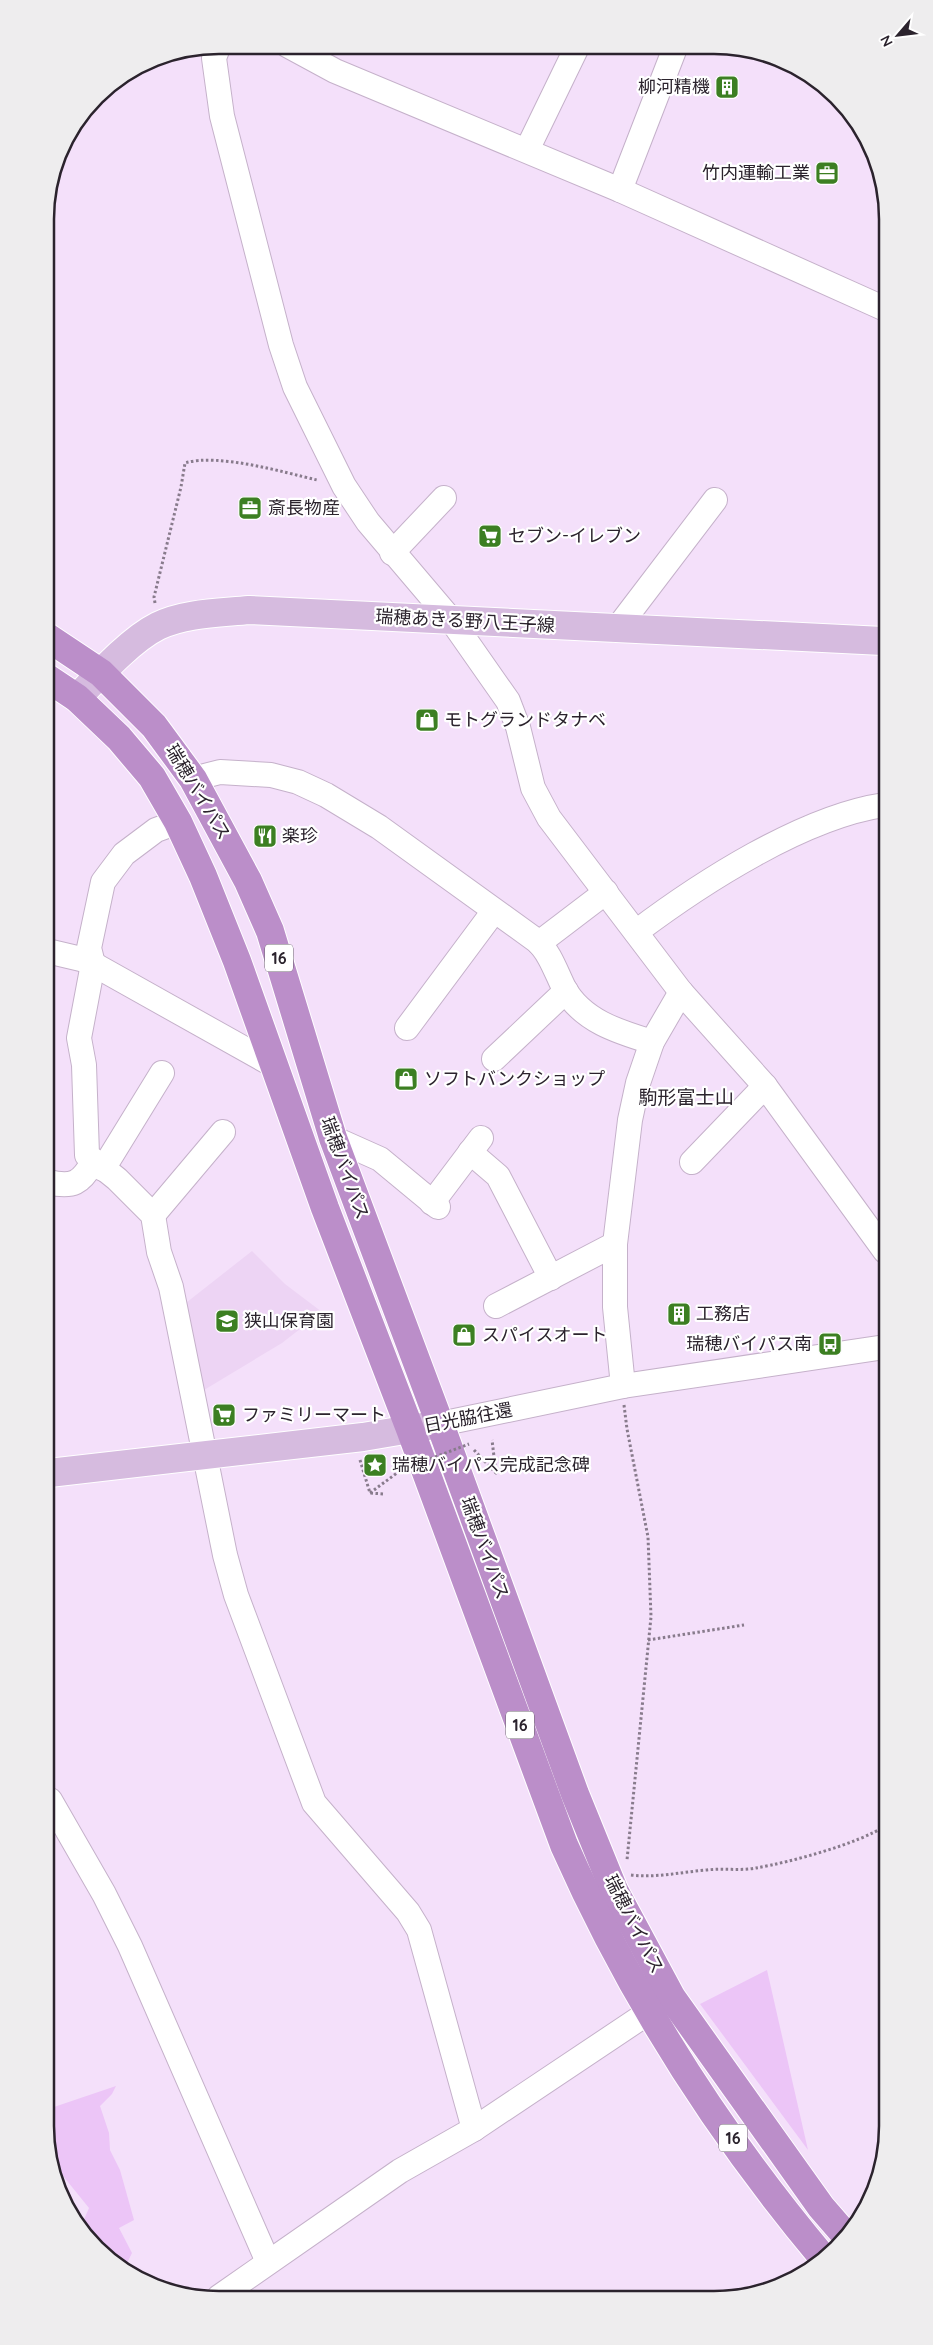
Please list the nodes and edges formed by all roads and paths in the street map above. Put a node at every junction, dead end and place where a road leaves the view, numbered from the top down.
1 (216, 54) edge
2 (304, 54) edge
3 (574, 54) edge
4 (673, 54) edge
5 (527, 150) junction
6 (620, 190) junction
7 (879, 307) edge
8 (344, 486) junction
9 (444, 498) dead end
10 (715, 500) dead end
11 (392, 553) junction
12 (452, 620) junction
13 (157, 626) junction
14 (616, 630) junction
15 (54, 642) edge
16 (879, 642) edge
17 (101, 673) junction
18 (54, 683) edge
19 (77, 698) junction
20 (193, 779) junction
21 (879, 813) edge
22 (178, 822) junction
23 (606, 892) junction
24 (494, 911) junction
25 (636, 932) junction
26 (539, 943) junction
27 (54, 952) edge
28 (93, 964) junction
29 (566, 991) junction
30 (681, 992) junction
31 (407, 1028) dead end
32 (652, 1042) junction
33 (494, 1059) dead end
34 (275, 1066) junction
35 (162, 1073) dead end
36 (765, 1086) junction
37 (223, 1132) dead end
38 (332, 1138) junction
39 (692, 1162) dead end
40 (98, 1165) junction
41 (54, 1184) edge
42 (153, 1215) junction
43 (878, 1225) edge
44 (615, 1244) junction
45 (551, 1278) junction
46 (496, 1306) dead end
47 (879, 1348) edge
48 (623, 1386) junction
49 (440, 1424) junction
50 (410, 1429) junction
51 (492, 1440) dead end
52 (206, 1455) junction
53 (360, 1460) dead end
54 (54, 1472) edge
55 (370, 1493) junction
56 (384, 1494) dead end
57 (744, 1625) dead end
58 (648, 1640) junction
59 (54, 1807) edge
60 (879, 1828) edge
61 (620, 1882) junction
62 (672, 1998) junction
63 (648, 2012) junction
64 (474, 2129) junction
65 (841, 2231) edge
66 (819, 2253) edge
67 (268, 2262) junction
68 (226, 2291) edge

1 - 8 street
2 - 5 street
3 - 5 street
4 - 6 street
5 - 6 street
6 - 7 street
8 - 11 street
8 - 13 path
9 - 11 street
10 - 14 street
11 - 12 street
12 - 13 main road, 瑞穂あきる野八王子線
12 - 14 main road, 瑞穂あきる野八王子線
12 - 23 street
13 - 17 main road, 瑞穂あきる野八王子線
14 - 16 main road, 瑞穂あきる野八王子線
15 - 17 highway, 16
17 - 19 main road, 瑞穂あきる野八王子線
17 - 20 highway, 瑞穂バイパス / 16
18 - 19 highway, 16
19 - 22 highway, 瑞穂バイパス / 16
20 - 24 street
20 - 38 highway, 瑞穂バイパス / 16
21 - 25 street
22 - 28 street
22 - 34 highway, 瑞穂バイパス / 16
23 - 25 street
23 - 26 street
24 - 26 street
24 - 31 street
25 - 30 street
26 - 29 street
27 - 28 street
28 - 34 street
28 - 40 street
29 - 32 street
29 - 33 street
30 - 32 street
30 - 36 street
32 - 44 street
34 - 50 highway, 瑞穂バイパス / 16
35 - 40 street
36 - 39 street
36 - 43 street
37 - 42 street
38 - 45 street
38 - 49 highway, 瑞穂バイパス / 16
40 - 41 street
40 - 42 street
42 - 52 street
44 - 45 street
44 - 48 street
45 - 46 street
47 - 48 street, 日光脇往還
48 - 49 street, 日光脇往還
48 - 58 path
49 - 50 main road, 日光脇往還
49 - 61 highway, 瑞穂バイパス / 16
50 - 52 main road, 日光脇往還
50 - 63 highway, 瑞穂バイパス / 16
51 - 55 path, bridge
52 - 54 main road, 日光脇往還
52 - 64 street
53 - 55 path
55 - 56 path
57 - 58 path
58 - 61 path
59 - 67 street
60 - 61 path
61 - 62 highway, 瑞穂バイパス / 16
62 - 63 street
62 - 65 highway, 瑞穂バイパス / 16
63 - 64 street
63 - 66 highway, 瑞穂バイパス / 16
64 - 67 street
67 - 68 street

